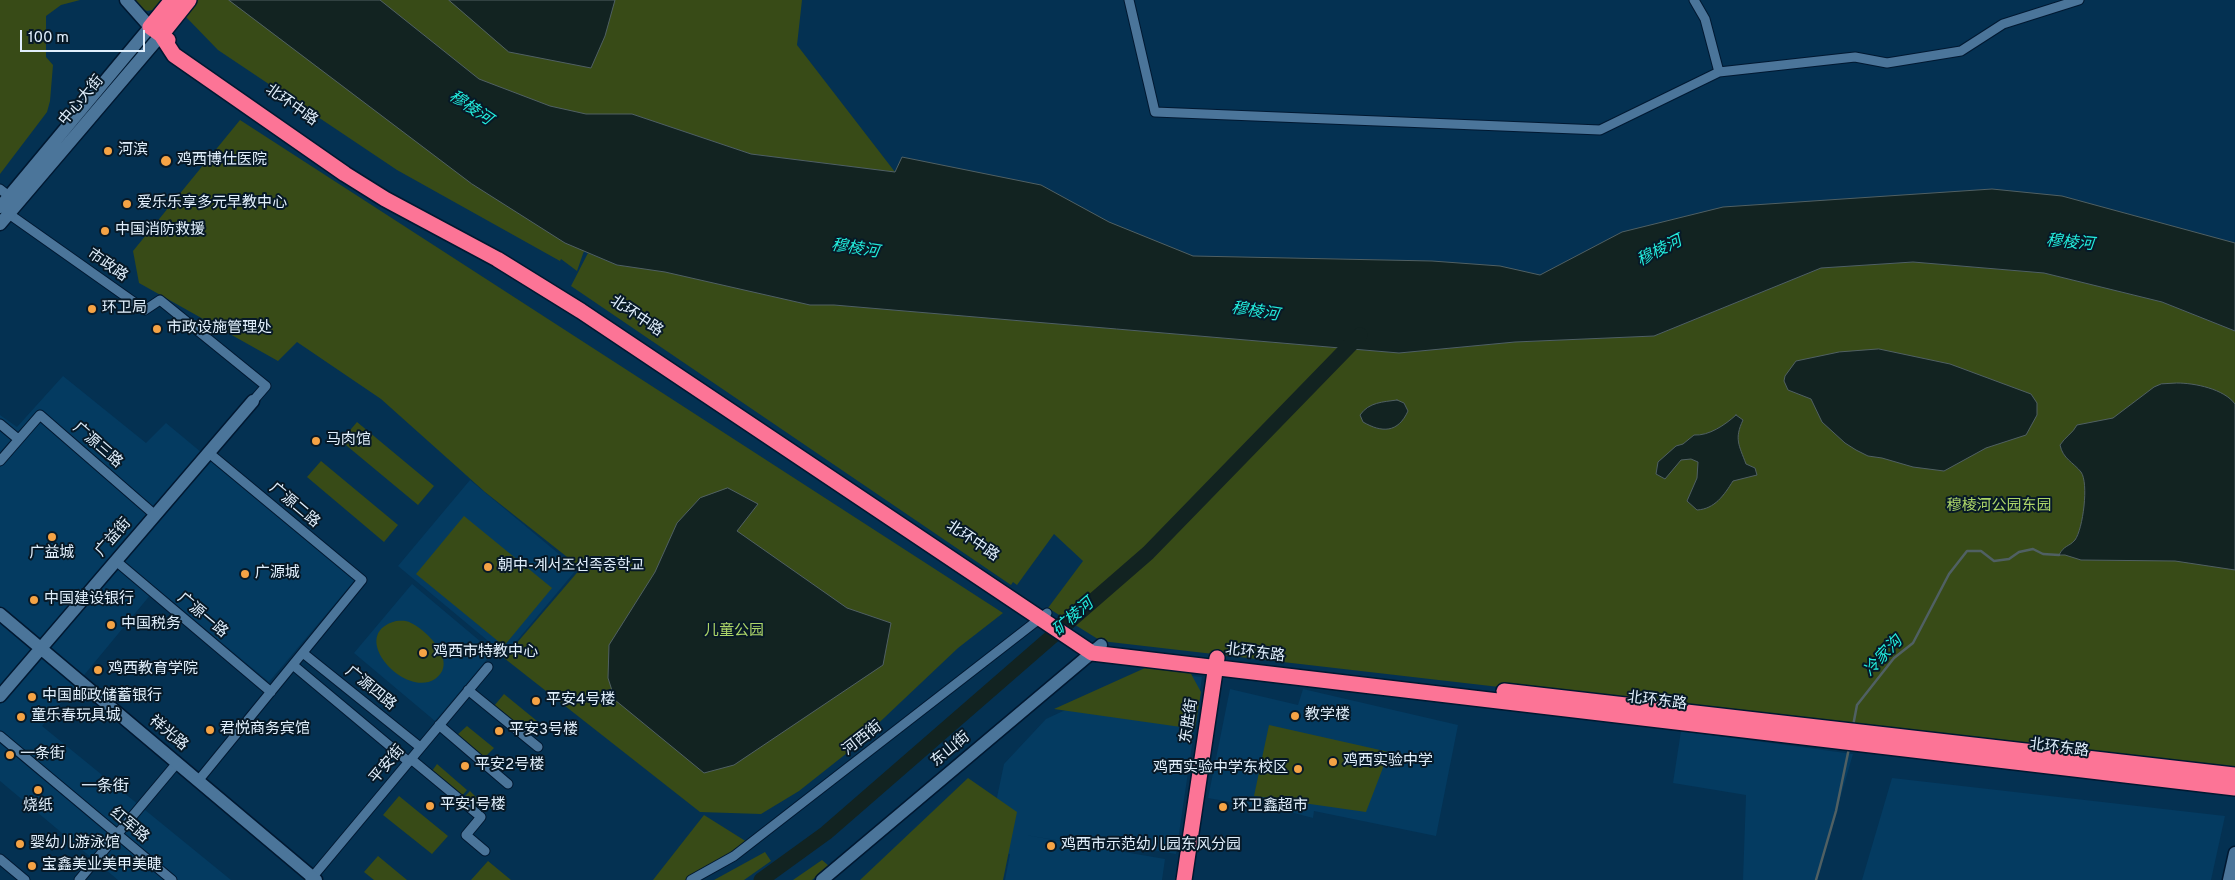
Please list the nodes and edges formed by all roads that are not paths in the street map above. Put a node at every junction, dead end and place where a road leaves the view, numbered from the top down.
1 (126, 0) edge
2 (172, 0) edge
3 (189, 0) edge
4 (1129, 0) edge
5 (1694, 0) edge
6 (2079, 0) edge
7 (160, 26) junction
8 (1719, 72) junction
9 (5, 192) edge
10 (4, 210) edge
11 (0, 224) edge
12 (253, 401) joint
13 (0, 424) edge
14 (18, 439) junction
15 (209, 453) junction
16 (0, 460) edge
17 (155, 515) junction
18 (116, 561) junction
19 (0, 614) edge
20 (1044, 616) junction
21 (1081, 641) joint
22 (41, 648) junction
23 (1097, 649) junction
24 (303, 653) junction
25 (1216, 662) junction
26 (293, 665) junction
27 (488, 667) dead end
28 (468, 690) junction
29 (271, 692) junction
30 (0, 696) edge
31 (439, 725) junction
32 (0, 736) edge
33 (538, 747) dead end
34 (420, 748) junction
35 (410, 760) junction
36 (177, 763) junction
37 (2235, 775) edge
38 (198, 781) junction
39 (508, 784) dead end
40 (2235, 788) edge
41 (117, 834) junction
42 (485, 851) dead end
43 (2235, 853) edge
44 (0, 859) edge
45 (313, 879) edge
46 (25, 880) edge
47 (79, 880) edge
48 (172, 880) edge
49 (691, 880) edge
50 (822, 880) edge
51 (1184, 880) edge
52 (2229, 880) edge

1 - 7 street, 北环中路
2 - 7 highway, 中心大街
3 - 7 highway, 中心大街
4 - 8 street
5 - 8 street
6 - 8 street
7 - 9 street, 中心大街
7 - 10 street, 中心大街
7 - 20 highway, 北环中路
9 - 10 street, 中心大街
10 - 11 street, 中心大街
10 - 12 street, 市政路
12 - 15 street, 广益街
13 - 14 street
14 - 16 street
14 - 17 street, 广源三路
15 - 17 street, 广益街
15 - 24 street, 广源二路
17 - 18 street, 广益街
18 - 22 street, 广益街
18 - 29 street, 广源一路
19 - 22 street, 祥光路
20 - 21 highway, 北环中路
20 - 49 street, 河西街
21 - 23 highway, 北环东路
22 - 30 street, 广益街
22 - 36 street, 祥光路
23 - 25 highway, 北环东路
23 - 50 street, 东山街
24 - 26 street
24 - 34 street, 广源四路
25 - 37 highway, 北环东路
25 - 40 highway, 北环东路
25 - 51 highway, 东胜街
26 - 29 street
26 - 35 street, 广源四路
27 - 28 street, 平安街
28 - 31 street, 平安街
28 - 33 street
29 - 38 street
31 - 34 street, 平安街
31 - 39 street
32 - 41 street, 红军路
34 - 35 street, 平安街
35 - 42 street, 广源四路
35 - 45 street, 平安街
36 - 38 street, 祥光路
36 - 41 street
38 - 45 street, 祥光路
41 - 47 street
41 - 48 street, 红军路
43 - 52 street
44 - 46 street

